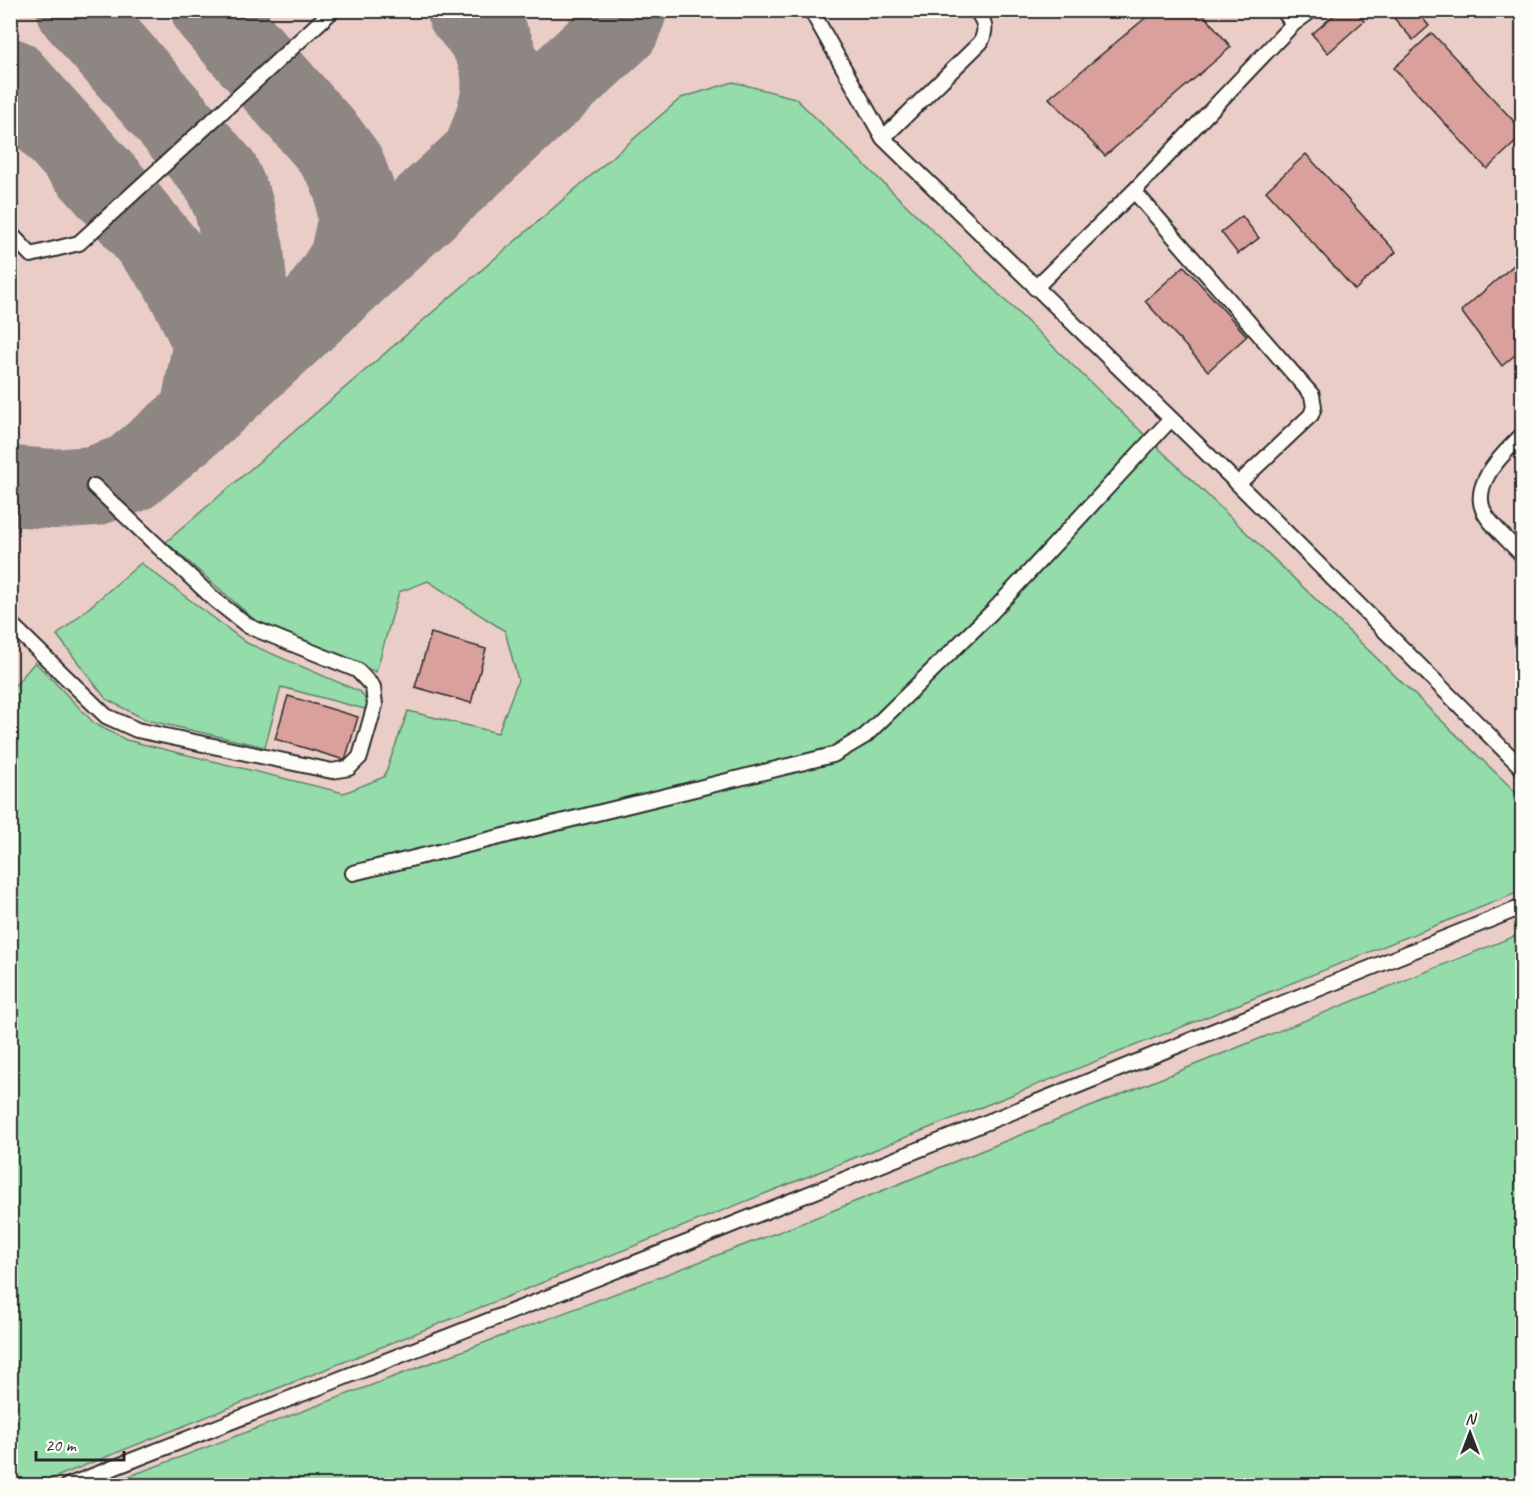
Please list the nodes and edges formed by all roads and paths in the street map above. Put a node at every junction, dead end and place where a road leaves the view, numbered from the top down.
1 (333, 10) edge
2 (811, 10) edge
3 (976, 10) edge
4 (1283, 10) edge
5 (1312, 10) edge
6 (1293, 24) junction
7 (883, 138) junction
8 (1134, 190) junction
9 (10, 233) edge
10 (1035, 288) junction
11 (1171, 419) junction
12 (1522, 435) edge
13 (1238, 484) junction
14 (94, 486) dead end
15 (1522, 555) edge
16 (10, 623) edge
17 (1522, 768) edge
18 (353, 873) dead end
19 (1522, 907) edge
20 (67, 1485) edge

1 - 9 lane
2 - 7 lane
3 - 7 lane
4 - 6 lane
5 - 6 lane
6 - 8 lane
7 - 10 lane
8 - 10 lane
8 - 13 lane
10 - 11 lane
11 - 13 lane
11 - 18 lane
12 - 15 lane
13 - 17 lane
14 - 16 lane
19 - 20 lane

